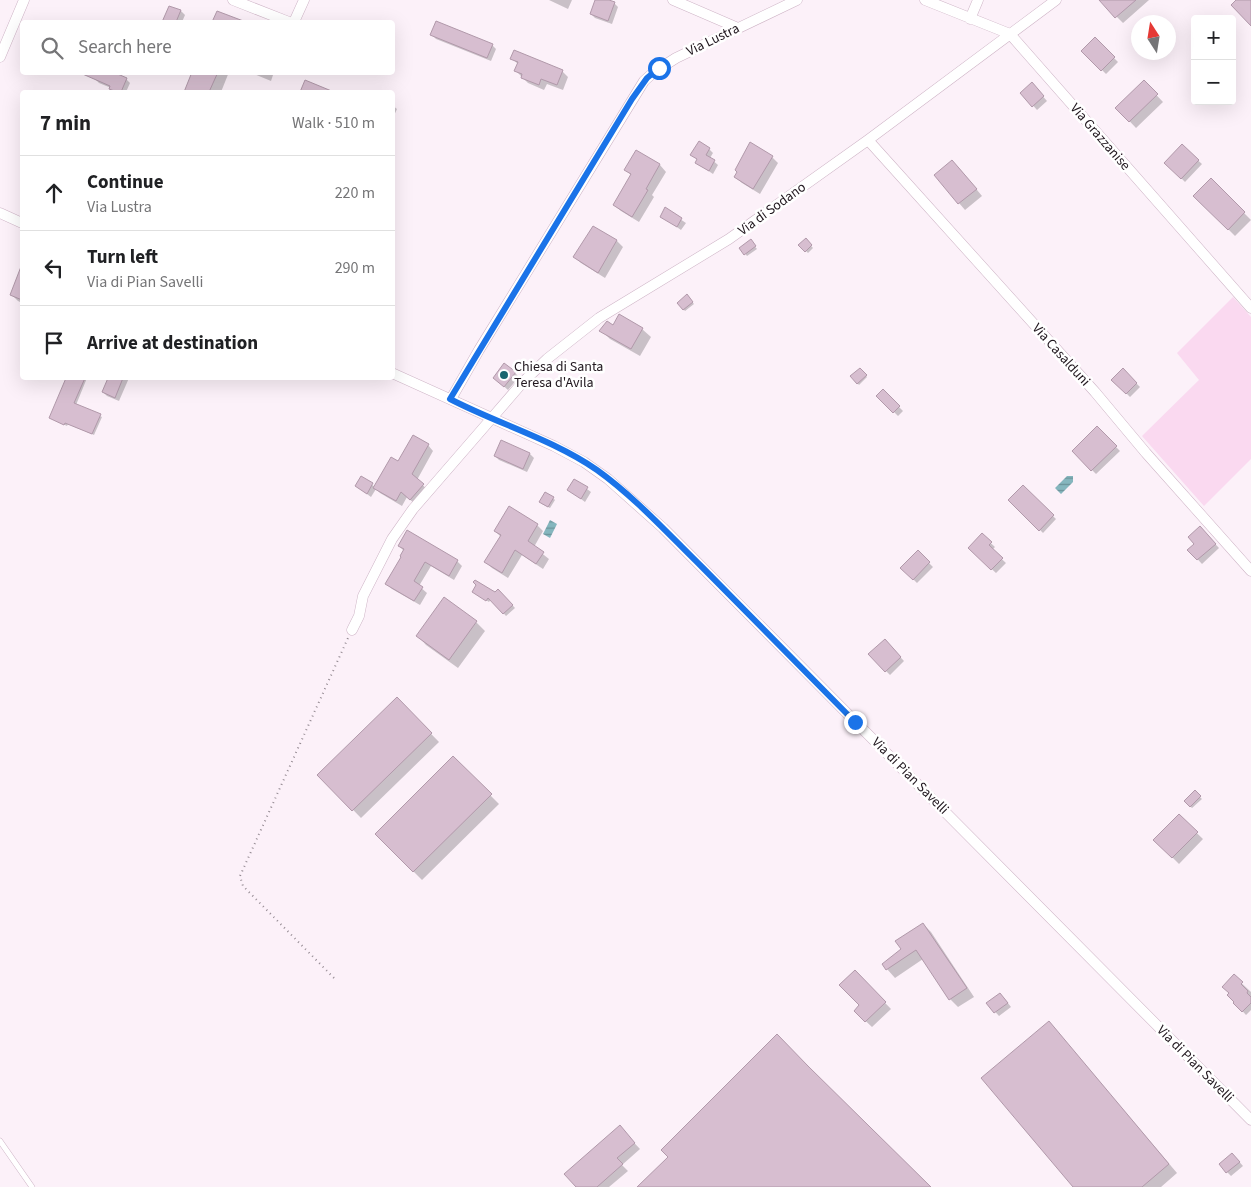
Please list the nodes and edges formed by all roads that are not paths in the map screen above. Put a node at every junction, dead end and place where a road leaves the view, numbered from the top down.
1 (24, 0) edge
2 (233, 0) edge
3 (304, 0) edge
4 (673, 0) edge
5 (797, 0) edge
6 (925, 0) edge
7 (978, 0) edge
8 (1056, 0) edge
9 (970, 19) junction
10 (284, 20) edge
11 (295, 20) edge
12 (738, 28) junction
13 (1010, 34) junction
14 (0, 57) edge
15 (868, 140) junction
16 (0, 213) edge
17 (20, 222) edge
18 (1251, 308) edge
19 (395, 374) edge
20 (450, 399) junction
21 (492, 418) junction
22 (1251, 571) edge
23 (352, 630) road end
24 (1251, 1120) edge
25 (0, 1141) edge
26 (32, 1187) edge

1 - 14 street
2 - 10 street
3 - 11 street
4 - 12 street
5 - 12 street, Via Lustra
6 - 9 street, Via Grazzanise
7 - 9 street
8 - 13 street, Via di Sodano
9 - 13 street, Via Grazzanise
12 - 20 street, Via Lustra
13 - 15 street, Via di Sodano
13 - 18 street, Via Grazzanise
15 - 21 street, Via di Sodano
15 - 22 street, Via Casalduni
16 - 17 street
19 - 20 street, Via di Pian Savelli
20 - 21 street, Via di Pian Savelli
21 - 23 street, Via di Sodano
21 - 24 street, Via di Pian Savelli
25 - 26 lane

